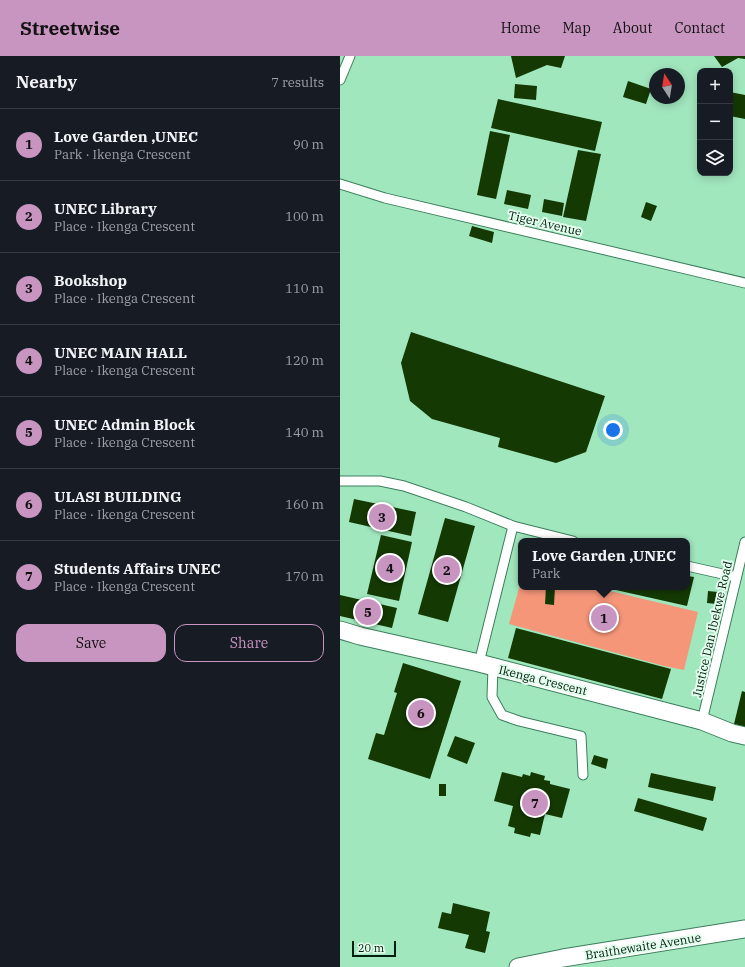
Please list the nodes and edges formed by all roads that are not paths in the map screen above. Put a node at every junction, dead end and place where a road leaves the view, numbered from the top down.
1 (350, 56) edge
2 (340, 80) edge
3 (340, 184) edge
4 (745, 283) edge
5 (340, 481) edge
6 (513, 526) junction
7 (561, 538) edge
8 (745, 542) edge
9 (690, 567) edge
10 (736, 577) junction
11 (340, 630) edge
12 (486, 665) junction
13 (702, 721) junction
14 (745, 736) edge
15 (583, 776) dead end
16 (745, 929) edge
17 (518, 967) edge

1 - 2 lane
3 - 4 lane, Tiger Avenue
5 - 6 lane
6 - 7 lane
6 - 12 lane
8 - 10 lane, Justice Dan Ibekwe Road
9 - 10 lane
10 - 13 lane, Justice Dan Ibekwe Road
11 - 12 street, Ikenga Crescent
12 - 13 street, Ikenga Crescent
12 - 15 lane
13 - 14 street, Ikenga Crescent
16 - 17 street, Braithewaite Avenue

